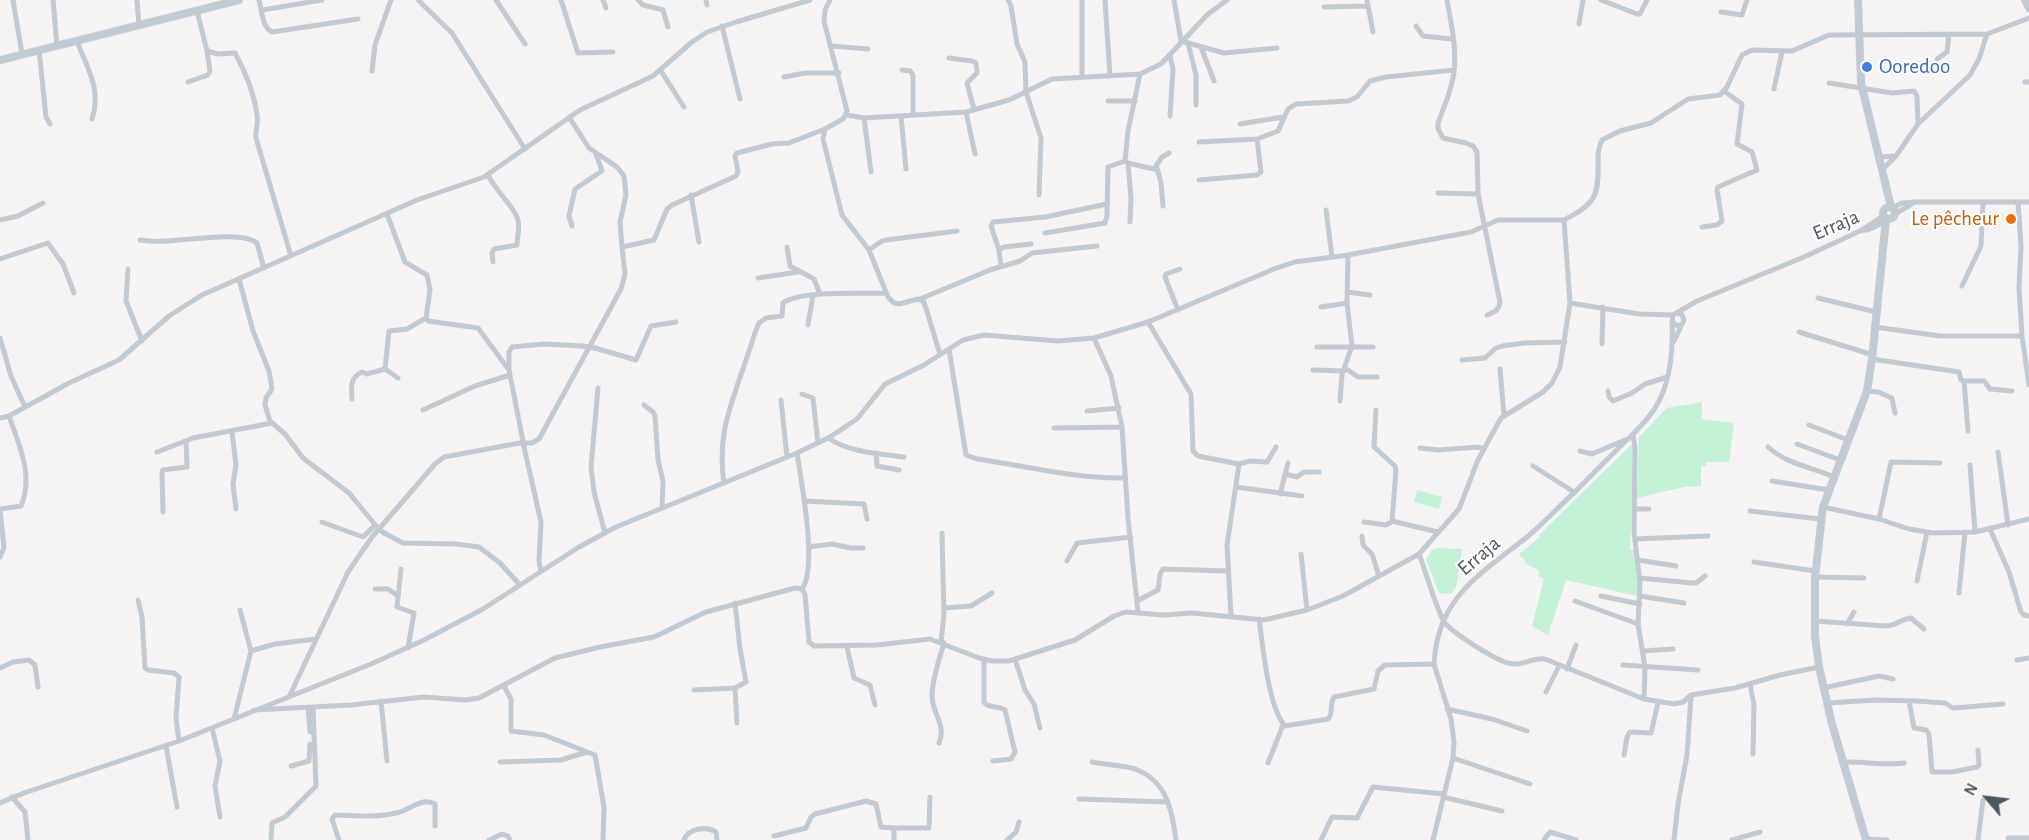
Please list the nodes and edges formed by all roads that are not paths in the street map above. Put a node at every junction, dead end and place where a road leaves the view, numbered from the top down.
1 (14, 0) edge
2 (53, 0) edge
3 (137, 0) edge
4 (238, 0) edge
5 (259, 0) edge
6 (322, 0) edge
7 (391, 0) edge
8 (418, 0) edge
9 (496, 0) edge
10 (561, 0) edge
11 (603, 0) edge
12 (638, 0) edge
13 (810, 0) edge
14 (830, 0) edge
15 (1008, 0) edge
16 (1082, 0) edge
17 (1105, 0) edge
18 (1174, 0) edge
19 (1227, 0) edge
20 (1447, 0) edge
21 (1583, 0) edge
22 (1601, 0) edge
23 (1647, 0) edge
24 (1748, 0) edge
25 (1858, 0) edge
26 (2025, 0) edge
27 (223, 2) edge
28 (1367, 3) edge
29 (1324, 7) dead end
30 (606, 8) dead end
31 (2029, 8) edge
32 (262, 10) junction
33 (197, 11) junction
34 (1721, 12) dead end
35 (2029, 18) edge
36 (358, 19) dead end
37 (1579, 24) dead end
38 (139, 26) junction
39 (722, 26) junction
40 (1416, 26) dead end
41 (668, 27) dead end
42 (1373, 32) dead end
43 (1858, 34) junction
44 (1949, 34) junction
45 (1987, 34) junction
46 (1452, 39) junction
47 (76, 41) junction
48 (1181, 41) junction
49 (1188, 43) junction
50 (525, 44) dead end
51 (57, 46) junction
52 (832, 46) junction
53 (1201, 47) junction
54 (1277, 48) dead end
55 (39, 50) junction
56 (868, 50) dead end
57 (207, 51) junction
58 (613, 52) dead end
59 (1782, 52) junction
60 (22, 54) junction
61 (1170, 56) junction
62 (949, 58) dead end
63 (1937, 59) dead end
64 (0, 60) edge
65 (902, 70) dead end
66 (1454, 70) junction
67 (372, 71) dead end
68 (661, 71) junction
69 (839, 73) junction
70 (1140, 74) junction
71 (784, 76) dead end
72 (1110, 76) junction
73 (1082, 77) junction
74 (1214, 81) dead end
75 (188, 82) dead end
76 (1829, 83) dead end
77 (1774, 89) dead end
78 (1862, 89) junction
79 (1724, 91) junction
80 (1026, 92) junction
81 (740, 99) dead end
82 (1108, 101) dead end
83 (1135, 101) junction
84 (1196, 105) dead end
85 (684, 107) dead end
86 (974, 109) junction
87 (966, 112) junction
88 (847, 115) junction
89 (914, 115) junction
90 (570, 116) junction
91 (901, 116) junction
92 (1170, 116) dead end
93 (1283, 117) junction
94 (864, 118) junction
95 (92, 119) dead end
96 (51, 124) dead end
97 (1240, 124) dead end
98 (1918, 124) junction
99 (825, 129) junction
100 (1257, 139) junction
101 (1199, 142) dead end
102 (525, 149) junction
103 (595, 153) junction
104 (1169, 153) dead end
105 (975, 154) dead end
106 (1896, 156) junction
107 (1878, 157) junction
108 (1127, 162) junction
109 (1157, 168) junction
110 (906, 169) dead end
111 (1882, 171) junction
112 (871, 172) dead end
113 (488, 175) junction
114 (1199, 180) dead end
115 (1438, 193) dead end
116 (1478, 194) junction
117 (691, 195) junction
118 (1039, 195) dead end
119 (2018, 202) junction
120 (2029, 202) edge
121 (43, 203) dead end
122 (1983, 203) junction
123 (1107, 204) junction
124 (1163, 206) dead end
125 (1326, 210) dead end
126 (387, 214) junction
127 (1889, 214) junction
128 (0, 220) edge
129 (1564, 220) junction
130 (1130, 222) dead end
131 (572, 226) dead end
132 (1483, 226) junction
133 (1702, 227) dead end
134 (957, 231) dead end
135 (1045, 233) dead end
136 (141, 240) dead end
137 (699, 242) dead end
138 (1031, 244) dead end
139 (625, 246) junction
140 (1096, 246) dead end
141 (787, 247) dead end
142 (869, 250) junction
143 (999, 250) junction
144 (1348, 255) junction
145 (291, 256) junction
146 (1332, 257) junction
147 (0, 259) edge
148 (493, 262) dead end
149 (1001, 266) junction
150 (264, 268) junction
151 (128, 269) dead end
152 (1180, 269) dead end
153 (798, 272) junction
154 (758, 278) dead end
155 (239, 279) junction
156 (1962, 286) dead end
157 (1347, 292) junction
158 (886, 293) junction
159 (74, 294) dead end
160 (820, 294) junction
161 (813, 295) junction
162 (1370, 295) dead end
163 (1818, 298) dead end
164 (920, 299) junction
165 (1697, 301) junction
166 (1347, 303) junction
167 (1570, 303) junction
168 (1321, 307) dead end
169 (1603, 307) junction
170 (1178, 310) junction
171 (1876, 312) junction
172 (1487, 315) dead end
173 (426, 318) junction
174 (1674, 318) junction
175 (676, 322) dead end
176 (1148, 322) junction
177 (1683, 322) junction
178 (808, 325) dead end
179 (1875, 327) junction
180 (1799, 332) dead end
181 (2022, 336) junction
182 (0, 338) edge
183 (1094, 338) junction
184 (142, 342) junction
185 (1565, 342) junction
186 (1602, 344) dead end
187 (1317, 346) dead end
188 (1352, 346) junction
189 (1672, 346) junction
190 (1373, 347) dead end
191 (949, 349) junction
192 (940, 354) junction
193 (1873, 357) junction
194 (1462, 360) dead end
195 (385, 369) junction
196 (1500, 369) dead end
197 (1314, 370) dead end
198 (1344, 370) junction
199 (509, 372) junction
200 (1377, 377) dead end
201 (1667, 377) junction
202 (398, 378) dead end
203 (1964, 381) junction
204 (2029, 385) edge
205 (598, 388) dead end
206 (1608, 391) dead end
207 (1867, 391) junction
208 (2012, 391) dead end
209 (802, 394) dead end
210 (352, 399) dead end
211 (781, 400) dead end
212 (1340, 401) dead end
213 (644, 405) dead end
214 (25, 407) junction
215 (1119, 408) junction
216 (423, 410) dead end
217 (1376, 410) dead end
218 (1087, 411) dead end
219 (1895, 413) dead end
220 (1504, 414) junction
221 (9, 417) junction
222 (0, 418) edge
223 (273, 423) junction
224 (1809, 425) dead end
225 (1122, 427) junction
226 (1054, 428) dead end
227 (232, 431) junction
228 (1968, 431) dead end
229 (1633, 434) junction
230 (828, 438) junction
231 (1627, 439) junction
232 (1848, 440) junction
233 (186, 441) junction
234 (818, 443) junction
235 (1797, 444) dead end
236 (1276, 447) dead end
237 (1768, 447) dead end
238 (1420, 448) dead end
239 (1484, 449) junction
240 (1580, 451) dead end
241 (157, 452) dead end
242 (1998, 452) dead end
243 (796, 453) junction
244 (876, 453) junction
245 (904, 456) dead end
246 (786, 458) junction
247 (1840, 460) junction
248 (1288, 463) dead end
249 (1940, 463) dead end
250 (1239, 464) junction
251 (1970, 465) dead end
252 (1533, 466) dead end
253 (899, 470) dead end
254 (1319, 472) dead end
255 (1285, 474) junction
256 (1834, 477) junction
257 (1126, 478) junction
258 (1772, 481) dead end
259 (724, 483) junction
260 (1236, 487) junction
261 (1829, 490) junction
262 (1574, 492) junction
263 (1280, 494) junction
264 (1302, 496) dead end
265 (804, 501) junction
266 (1822, 507) junction
267 (662, 508) junction
268 (236, 509) dead end
269 (1635, 509) junction
270 (1649, 509) dead end
271 (1750, 511) dead end
272 (163, 512) dead end
273 (867, 519) dead end
274 (1820, 519) junction
275 (1879, 519) junction
276 (2029, 519) edge
277 (1393, 521) junction
278 (322, 522) dead end
279 (1364, 522) dead end
280 (2008, 525) junction
281 (376, 526) junction
282 (1990, 529) junction
283 (1438, 532) junction
284 (1927, 532) junction
285 (1965, 532) junction
286 (1975, 532) junction
287 (605, 533) junction
288 (942, 533) dead end
289 (1362, 536) dead end
290 (1708, 536) dead end
291 (1131, 537) junction
292 (1635, 538) junction
293 (808, 547) junction
294 (863, 548) dead end
295 (1302, 554) dead end
296 (1419, 554) junction
297 (0, 557) edge
298 (1638, 560) junction
299 (1066, 561) dead end
300 (1754, 562) dead end
301 (1676, 566) dead end
302 (400, 569) dead end
303 (541, 571) junction
304 (1228, 571) junction
305 (1815, 574) junction
306 (1379, 576) junction
307 (1705, 576) dead end
308 (1640, 578) junction
309 (1864, 578) dead end
310 (1917, 581) dead end
311 (520, 585) junction
312 (802, 588) junction
313 (375, 589) dead end
314 (992, 593) dead end
315 (1959, 593) dead end
316 (397, 595) junction
317 (1601, 596) dead end
318 (1640, 596) junction
319 (138, 600) dead end
320 (1137, 601) junction
321 (1575, 601) dead end
322 (735, 603) junction
323 (1684, 603) dead end
324 (1640, 604) junction
325 (944, 608) junction
326 (240, 610) dead end
327 (1307, 610) junction
328 (1138, 612) junction
329 (1854, 612) dead end
330 (2029, 616) edge
331 (1231, 617) junction
332 (1259, 619) junction
333 (1815, 621) junction
334 (1444, 622) junction
335 (1638, 624) junction
336 (1847, 624) junction
337 (1924, 629) dead end
338 (316, 639) junction
339 (942, 643) junction
340 (1575, 645) dead end
341 (847, 647) junction
342 (408, 648) junction
343 (1673, 649) dead end
344 (251, 651) junction
345 (1643, 651) junction
346 (2029, 658) edge
347 (984, 659) junction
348 (1015, 659) junction
349 (2017, 660) dead end
350 (1434, 664) junction
351 (1623, 665) dead end
352 (1559, 666) junction
353 (1645, 667) junction
354 (1819, 667) junction
355 (0, 668) edge
356 (1567, 669) junction
357 (1698, 670) dead end
358 (1893, 679) dead end
359 (1750, 684) junction
360 (504, 686) junction
361 (38, 687) dead end
362 (735, 688) junction
363 (1823, 688) junction
364 (694, 690) dead end
365 (303, 692) junction
366 (1546, 692) dead end
367 (1691, 696) junction
368 (289, 697) junction
369 (1644, 699) junction
370 (381, 701) junction
371 (1908, 701) junction
372 (1658, 702) junction
373 (1827, 703) junction
374 (2003, 704) dead end
375 (875, 705) dead end
376 (296, 707) junction
377 (310, 707) junction
378 (1447, 709) junction
379 (254, 710) junction
380 (234, 719) junction
381 (737, 723) dead end
382 (1283, 724) junction
383 (212, 728) junction
384 (1040, 728) dead end
385 (1527, 731) dead end
386 (179, 741) junction
387 (939, 743) dead end
388 (166, 746) junction
389 (1978, 750) dead end
390 (587, 752) junction
391 (1753, 754) dead end
392 (1624, 755) dead end
393 (1453, 758) junction
394 (387, 761) dead end
395 (993, 761) dead end
396 (500, 762) dead end
397 (1092, 762) dead end
398 (1843, 762) junction
399 (1268, 763) dead end
400 (1904, 763) dead end
401 (291, 766) dead end
402 (1530, 784) dead end
403 (1443, 795) junction
404 (12, 797) junction
405 (930, 797) dead end
406 (1079, 799) dead end
407 (1983, 800) dead end
408 (0, 802) edge
409 (1167, 802) junction
410 (177, 807) dead end
411 (1502, 812) dead end
412 (220, 817) dead end
413 (1019, 822) dead end
414 (435, 826) dead end
415 (894, 828) junction
416 (1760, 832) dead end
417 (774, 836) dead end
418 (2008, 838) dead end
419 (2029, 838) edge
420 (28, 840) edge
421 (271, 840) edge
422 (339, 840) edge
423 (489, 840) edge
424 (510, 840) edge
425 (603, 840) edge
426 (684, 840) edge
427 (717, 840) edge
428 (894, 840) edge
429 (1007, 840) edge
430 (1176, 840) edge
431 (1321, 840) edge
432 (1433, 840) edge
433 (1544, 840) edge
434 (1576, 840) edge
435 (1674, 840) edge
436 (1732, 840) edge
437 (1866, 840) edge
438 (1887, 840) edge
439 (1978, 840) edge

1 - 60 street
2 - 51 street
3 - 38 street
4 - 27 main road
5 - 32 street
6 - 32 street
7 - 67 street
8 - 102 street
9 - 50 street
10 - 58 street
11 - 30 street
12 - 41 street
13 - 39 street
14 - 52 street
15 - 80 street
16 - 73 street
17 - 72 street
18 - 48 street
19 - 48 street
20 - 46 street
21 - 37 street
22 - 23 street
24 - 34 street
25 - 43 main road
26 - 31 main road
27 - 33 main road
28 - 29 street
28 - 42 street
32 - 36 street
33 - 38 main road
33 - 57 street
35 - 45 street
38 - 47 main road
39 - 68 street
39 - 81 street
40 - 46 street
43 - 44 street
43 - 59 street
43 - 78 main road
44 - 45 street
44 - 63 street
45 - 98 street
46 - 66 street
47 - 51 main road
47 - 95 street
48 - 49 street
48 - 61 street
49 - 53 street
49 - 84 street
51 - 55 main road
52 - 56 street
52 - 69 street
53 - 54 street
53 - 74 street
55 - 60 main road
55 - 96 street
57 - 75 street
57 - 145 street
59 - 77 street
59 - 79 street
60 - 64 main road
61 - 70 street
61 - 92 street
62 - 86 street
65 - 89 street
66 - 93 street
66 - 116 street
68 - 85 street
68 - 90 street
69 - 71 street
69 - 88 street
70 - 72 street
70 - 83 street
72 - 73 street
73 - 80 street
76 - 78 street
78 - 98 street
78 - 107 main road
79 - 129 street
79 - 133 street
80 - 86 street
80 - 118 street
82 - 83 street
83 - 108 street
86 - 87 street
87 - 89 street
87 - 105 street
88 - 94 street
88 - 99 street
89 - 91 street
90 - 102 street
90 - 103 street
91 - 94 street
91 - 110 street
93 - 97 street
93 - 100 street
94 - 112 street
98 - 106 street
99 - 117 street
99 - 142 street
100 - 101 street
100 - 114 street
102 - 113 street
103 - 131 street
103 - 139 street
104 - 109 street
106 - 107 street
106 - 111 street
107 - 111 main road
108 - 109 street
108 - 123 street
108 - 130 street
109 - 124 street
111 - 127 main road
113 - 126 street
113 - 148 street
115 - 116 street
116 - 132 street
117 - 137 street
117 - 139 street
119 - 120 street, Erraja
119 - 122 street, Erraja
119 - 181 street
121 - 128 street
122 - 127 street, Erraja
122 - 156 street
123 - 135 street
123 - 143 street
125 - 146 street
126 - 145 street
126 - 173 street
127 - 165 street, Erraja
127 - 171 main road
129 - 132 street
129 - 167 street
132 - 144 street
132 - 172 street
134 - 142 street
136 - 150 street
138 - 143 street
139 - 338 street
140 - 149 street
141 - 153 street
142 - 158 street
143 - 149 street
144 - 146 street
144 - 157 street
145 - 150 street
146 - 170 street
147 - 159 street
149 - 164 street
150 - 155 street
151 - 184 street
152 - 170 street
153 - 154 street
153 - 160 street
155 - 184 street
155 - 223 street
157 - 162 street
157 - 166 street
158 - 160 street
158 - 164 street
160 - 161 street
161 - 178 street
161 - 259 street
163 - 171 street
164 - 192 street
165 - 174 street, Erraja
165 - 177 street
166 - 168 street
166 - 188 street
167 - 169 street
167 - 185 street
169 - 174 street
169 - 186 street
170 - 176 street
171 - 179 main road
173 - 195 street
173 - 199 street
174 - 177 street
174 - 177 street
174 - 189 street
175 - 199 street, bridge
176 - 183 street
176 - 250 street
177 - 189 street
179 - 181 street
179 - 193 main road
180 - 193 street
181 - 204 street
182 - 214 street
183 - 191 street
183 - 215 street
184 - 214 street
185 - 194 street
185 - 220 street
187 - 188 street
188 - 190 street
188 - 198 street
189 - 201 street, Erraja
191 - 192 street
191 - 257 street
192 - 230 street
193 - 203 street
193 - 207 main road
195 - 202 street
195 - 210 street
196 - 220 street
197 - 198 street
198 - 200 street
198 - 212 street
199 - 216 street
199 - 303 street
201 - 206 street
201 - 229 street, Erraja
203 - 208 street
203 - 228 street
205 - 287 street
207 - 219 street
207 - 232 main road
209 - 234 street
211 - 246 street
213 - 267 street
214 - 221 street
215 - 218 street
215 - 225 street
217 - 277 street
220 - 239 street
221 - 222 street
221 - 297 street
223 - 227 street
223 - 281 street
224 - 232 street
225 - 226 street
225 - 257 street
227 - 233 street
227 - 268 street
229 - 231 street, Erraja
229 - 269 street
230 - 234 street
230 - 244 street
231 - 240 street
231 - 262 street, Erraja
232 - 247 main road
233 - 241 street
233 - 272 street
234 - 243 street
235 - 247 street
236 - 250 street
237 - 256 street
238 - 239 street
239 - 283 street
242 - 280 street
243 - 246 street
243 - 265 street
244 - 245 street
244 - 253 street
246 - 259 street
247 - 256 main road
248 - 255 street
249 - 275 street
250 - 260 street
251 - 286 street
252 - 262 street
254 - 255 street
255 - 263 street
256 - 261 main road
257 - 291 street
258 - 261 street
259 - 267 street
260 - 263 street
260 - 304 street
261 - 266 main road
262 - 334 street, Erraja
263 - 264 street
265 - 273 street
265 - 293 street
266 - 274 main road
266 - 275 street
267 - 287 street
269 - 270 street
269 - 292 street
271 - 274 street
274 - 305 main road
275 - 284 street
276 - 280 street
277 - 279 street
277 - 283 street
278 - 281 street
280 - 282 street
281 - 311 street, bridge
282 - 286 street
282 - 330 street
283 - 296 street
284 - 285 street
284 - 310 street
285 - 286 street
285 - 315 street
287 - 303 street
288 - 325 street
289 - 306 street
290 - 292 street
291 - 299 street
291 - 320 street
292 - 298 street
293 - 294 street
293 - 312 street
295 - 327 street
296 - 306 street
296 - 334 street
298 - 301 street
298 - 308 street
300 - 305 street
302 - 316 street
303 - 311 street
304 - 320 street
304 - 331 street
305 - 309 street
305 - 333 main road
306 - 327 street
307 - 308 street
308 - 318 street
311 - 342 street
312 - 322 street
312 - 341 street
313 - 316 street
314 - 325 street
316 - 342 street
317 - 324 street
318 - 323 street
318 - 324 street
319 - 386 street
320 - 328 street
321 - 335 street
322 - 360 street
322 - 362 street
324 - 335 street
325 - 339 street
326 - 344 street
327 - 332 street
328 - 331 street
328 - 348 street
329 - 336 street
331 - 332 street
332 - 382 street
333 - 336 street
333 - 354 main road
334 - 350 street, Erraja
334 - 352 street
335 - 345 street
336 - 337 street
338 - 344 street
338 - 368 street
339 - 341 street
339 - 347 street
339 - 387 street
340 - 356 street
341 - 375 street
342 - 365 street
343 - 345 street
344 - 380 street
345 - 353 street
346 - 349 street
347 - 348 street
347 - 395 street
348 - 384 street
350 - 378 street, Erraja
350 - 382 street
351 - 353 street
352 - 356 street
352 - 366 street
353 - 357 street
353 - 369 street
354 - 359 street
354 - 363 main road
355 - 361 street
356 - 369 street
358 - 363 street
359 - 367 street
359 - 391 street
360 - 370 street
360 - 390 street
362 - 364 street
362 - 381 street
363 - 373 main road
365 - 368 street
365 - 376 street
367 - 372 street
367 - 435 street
368 - 379 street
369 - 372 street
370 - 377 street
370 - 394 street
371 - 373 street
371 - 374 street
371 - 389 street
372 - 392 street
373 - 398 main road
376 - 377 street
376 - 379 street
377 - 401 street
377 - 421 street
378 - 385 street
378 - 393 street, Erraja
379 - 380 street
380 - 383 street
382 - 399 street
383 - 386 street
383 - 412 street
386 - 388 street
388 - 404 street
388 - 410 street
390 - 396 street
390 - 425 street
393 - 402 street
393 - 403 street, Erraja
397 - 409 street
398 - 400 street
398 - 437 main road
403 - 411 street
403 - 431 street
403 - 432 street, Erraja
404 - 408 street
404 - 420 street
405 - 415 street
406 - 409 street
407 - 439 street
409 - 430 street
413 - 429 street
414 - 422 street
415 - 417 street
415 - 428 street
416 - 436 street
418 - 419 street
423 - 424 street
426 - 427 street
433 - 434 street
437 - 438 street

